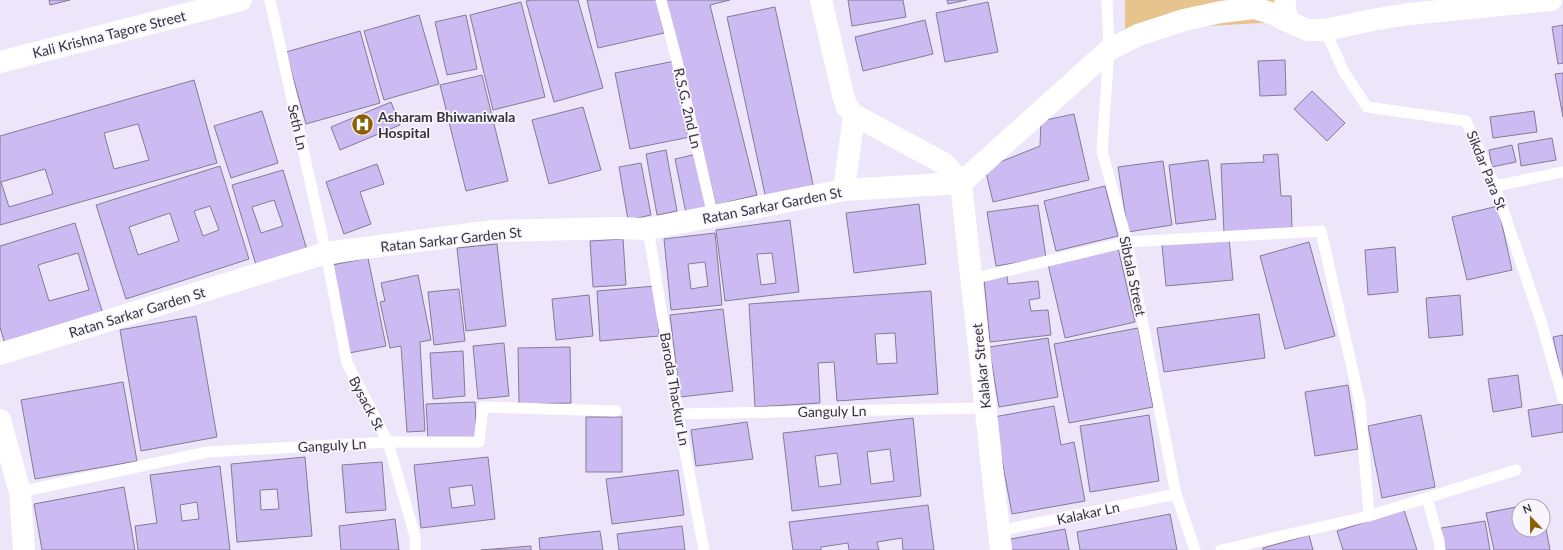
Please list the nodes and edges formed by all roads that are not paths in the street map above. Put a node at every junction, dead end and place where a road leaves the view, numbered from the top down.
1 (241, 0) edge
2 (270, 0) edge
3 (661, 0) edge
4 (821, 0) edge
5 (1107, 0) edge
6 (1285, 0) edge
7 (1551, 0) edge
8 (1287, 22) junction
9 (1325, 30) junction
10 (1109, 50) junction
11 (0, 62) edge
12 (854, 115) junction
13 (1563, 172) edge
14 (961, 183) junction
15 (1495, 186) junction
16 (844, 190) junction
17 (713, 216) junction
18 (648, 228) junction
19 (1127, 242) junction
20 (326, 253) junction
21 (972, 279) junction
22 (0, 354) edge
23 (1563, 399) edge
24 (986, 408) junction
25 (616, 411) dead end
26 (678, 414) junction
27 (0, 420) edge
28 (388, 442) junction
29 (1516, 470) dead end
30 (20, 492) junction
31 (1176, 494) junction
32 (1427, 498) junction
33 (1369, 516) junction
34 (1000, 541) edge
35 (24, 550) edge
36 (415, 550) edge
37 (704, 550) edge
38 (1195, 550) edge
39 (1221, 550) edge
40 (1440, 550) edge

1 - 11 street, Kali Krishna Tagore Street
2 - 20 lane, Seth Ln
3 - 17 lane, R.S.G. 2nd Ln
4 - 12 street
5 - 10 lane, Sibtala Street
6 - 8 street
7 - 9 street
8 - 9 street
8 - 10 street
9 - 15 lane, Sikdar Para St
10 - 14 street
10 - 19 lane, Sibtala Street
12 - 14 street
12 - 16 street
13 - 15 lane
14 - 16 street, Ratan Sarkar Garden St
14 - 21 street, Kalakar Street
15 - 23 lane, Sikdar Para St
16 - 17 street, Ratan Sarkar Garden St
17 - 18 street, Ratan Sarkar Garden St
18 - 20 street, Ratan Sarkar Garden St
18 - 26 lane, Baroda Thackur Ln
19 - 21 lane
19 - 31 lane, Sibtala Street
19 - 33 lane
20 - 22 street, Ratan Sarkar Garden St
20 - 28 lane, Bysack St
21 - 24 street, Kalakar Street
24 - 26 lane, Ganguly Ln
24 - 34 street, Kalakar Street
25 - 28 lane, Ganguly Ln
26 - 37 lane, Baroda Thackur Ln
27 - 30 street
28 - 30 lane, Ganguly Ln
28 - 36 lane, Bysack St
29 - 32 lane
30 - 35 street
31 - 34 lane, Kalakar Ln
31 - 38 lane, Sibtala Street
32 - 33 lane
32 - 40 lane
33 - 39 lane

